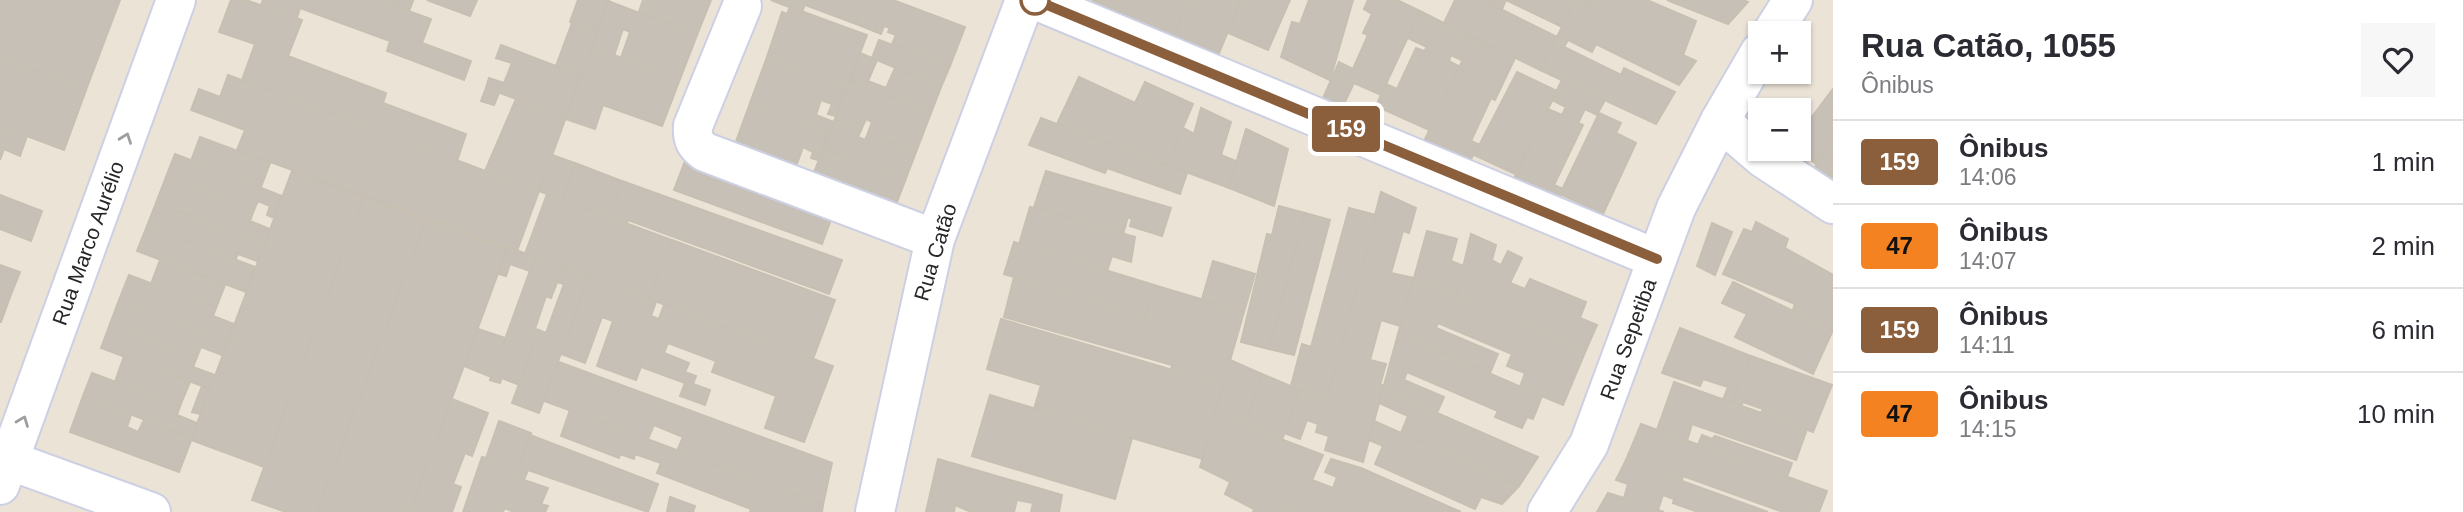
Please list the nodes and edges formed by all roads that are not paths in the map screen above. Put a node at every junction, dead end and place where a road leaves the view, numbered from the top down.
1 (176, 0) edge
2 (1025, 0) edge
3 (1035, 0) edge
4 (1793, 0) edge
5 (742, 6) dead end
6 (1780, 21) edge
7 (1748, 73) edge
8 (1720, 121) junction
9 (1833, 204) edge
10 (935, 239) junction
11 (1657, 259) junction
12 (3, 467) edge
13 (151, 512) edge
14 (875, 512) edge
15 (1547, 512) edge

12 -> 1 street, Rua Marco Aurélio
2 - 10 street, Rua Catão
3 - 11 street
4 - 6 street
5 - 10 street
7 - 8 street, Rua Sepetiba
8 - 9 street
8 - 11 street, Rua Sepetiba
10 - 14 street, Rua Catão
11 - 15 street, Rua Sepetiba
12 - 13 street

